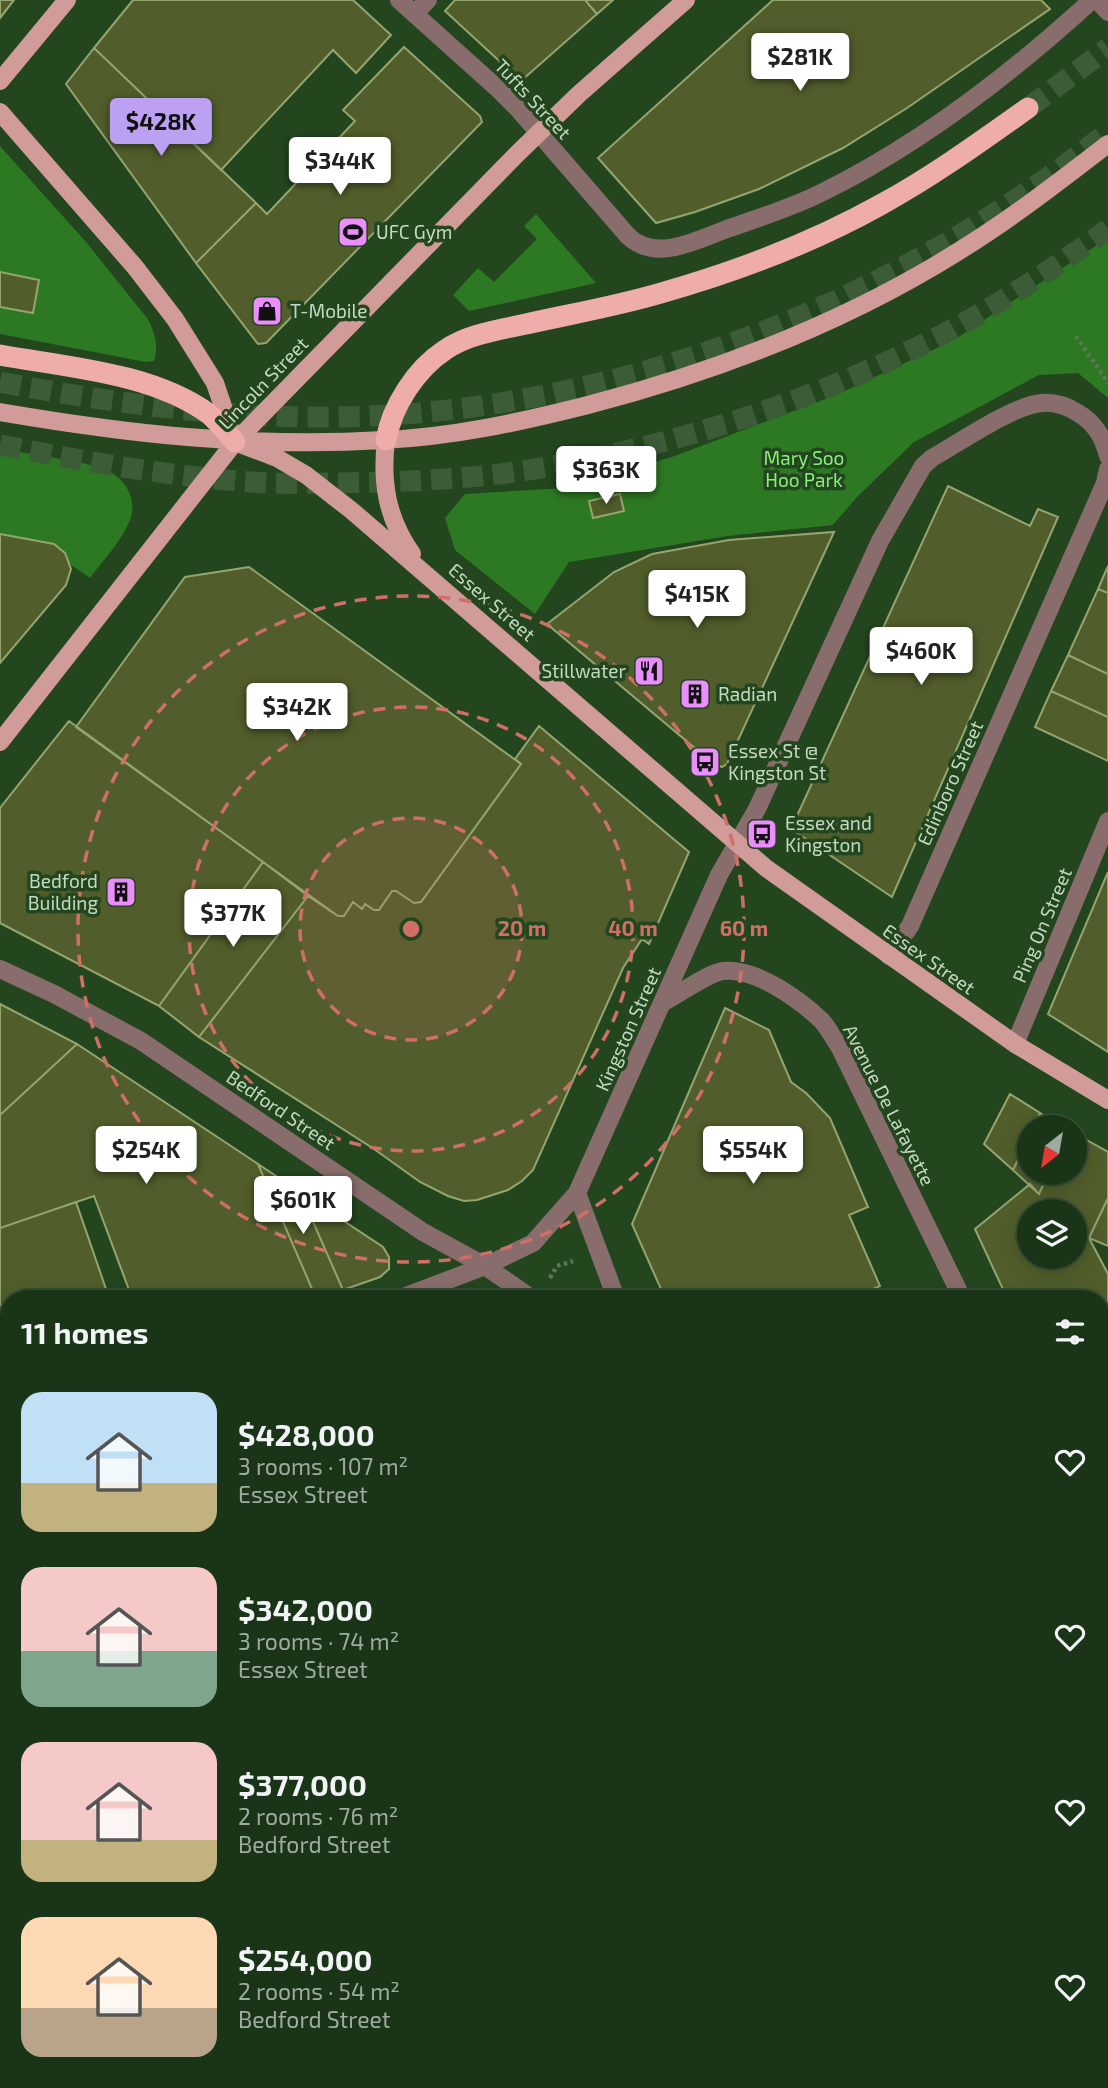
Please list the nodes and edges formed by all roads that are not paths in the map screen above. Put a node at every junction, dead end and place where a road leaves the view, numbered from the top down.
1 (67, 0) edge
2 (399, 0) edge
3 (428, 0) edge
4 (686, 0) edge
5 (1094, 0) edge
6 (1108, 12) edge
7 (414, 14) junction
8 (0, 81) edge
9 (1028, 108) tunnel mouth
10 (0, 112) edge
11 (539, 133) junction
12 (1108, 144) edge
13 (0, 355) edge
14 (0, 412) edge
15 (386, 440) junction
16 (235, 442) junction
17 (1108, 456) edge
18 (1108, 469) edge
19 (426, 573) junction
20 (0, 742) edge
21 (1108, 821) edge
22 (738, 844) junction
23 (889, 956) junction
24 (0, 969) edge
25 (662, 1003) junction
26 (1015, 1044) junction
27 (1108, 1100) edge
28 (578, 1193) junction
29 (485, 1266) junction
30 (422, 1290) edge
31 (520, 1290) edge
32 (613, 1290) edge
33 (958, 1290) edge

1 - 8 main road
2 - 7 street, Tufts Street
3 - 7 street
4 - 11 main road, Lincoln Street
5 - 6 street
5 - 11 street, Tufts Street
7 - 11 street, Tufts Street
9 - 15 highway
10 - 16 main road
11 - 16 main road, Lincoln Street
12 - 15 main road
13 - 16 highway
14 - 16 main road
15 - 16 main road
15 - 19 main road
16 - 19 main road, Essex Street
16 - 20 main road, Lincoln Street
17 - 22 street, Kingston Street
18 - 23 street, Edinboro Street
19 - 22 main road, Essex Street
21 - 26 street, Ping On Street
22 - 23 main road, Essex Street
22 - 25 street, Kingston Street
23 - 26 main road, Essex Street
24 - 29 street, Bedford Street
25 - 28 street, Kingston Street
25 - 33 street, Avenue De Lafayette
26 - 27 main road, Essex Street
28 - 29 street, Kingston Street
28 - 32 street
29 - 30 street, Kingston Street
29 - 31 street, Bedford Street

